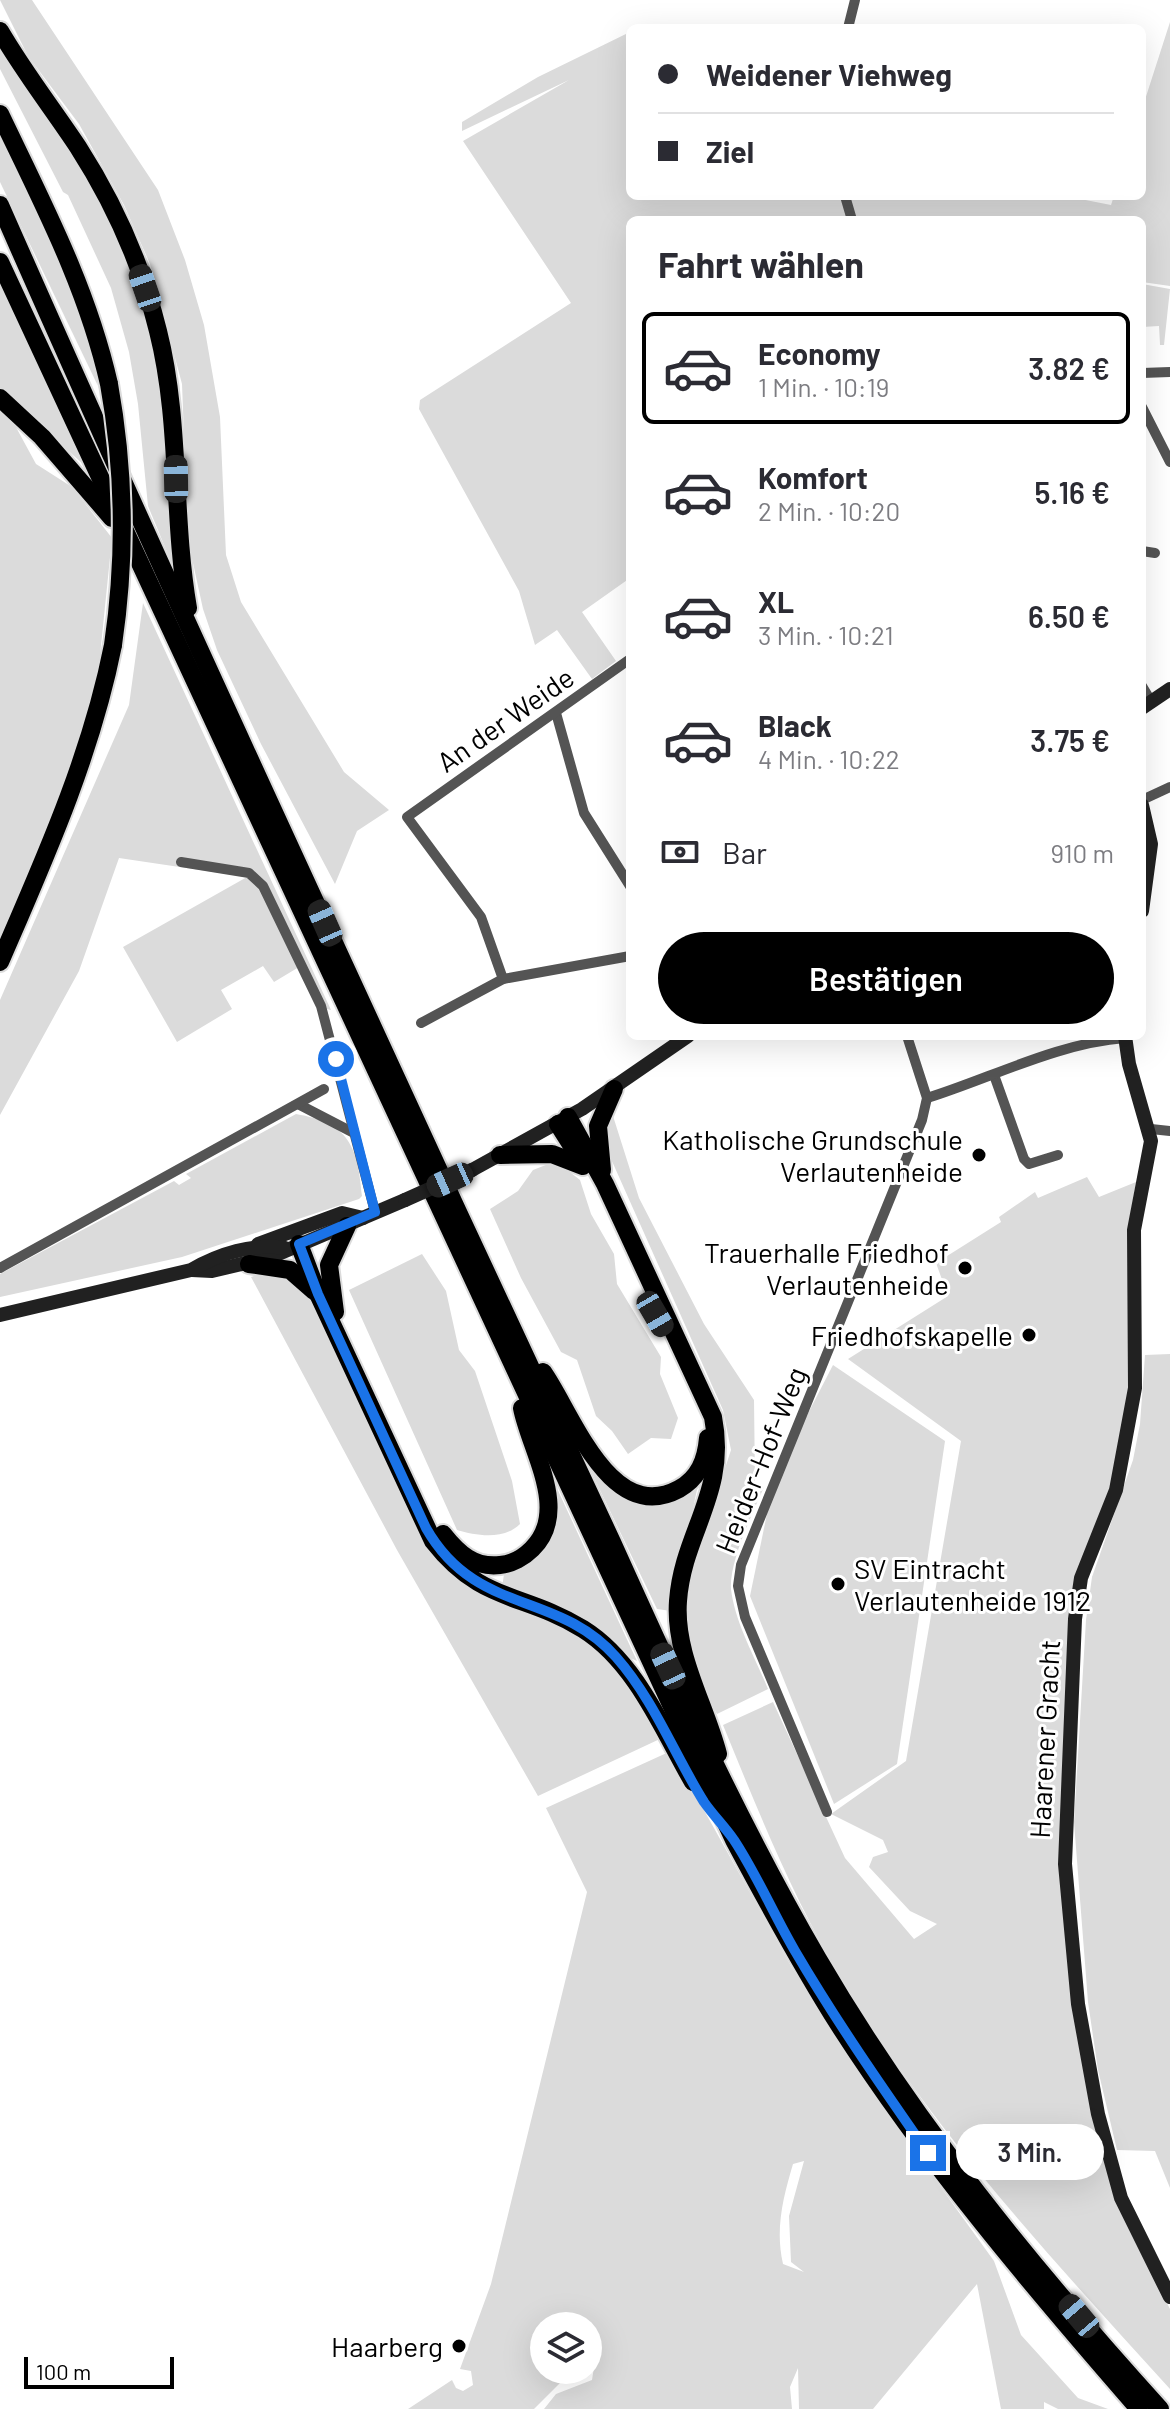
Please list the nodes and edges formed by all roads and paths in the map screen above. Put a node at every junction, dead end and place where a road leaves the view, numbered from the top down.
1 (855, 0) edge
2 (849, 24) edge
3 (0, 31) edge
4 (1, 116) edge
5 (0, 205) edge
6 (0, 262) edge
7 (1170, 372) edge
8 (1146, 373) edge
9 (0, 398) edge
10 (1146, 415) edge
11 (1170, 462) edge
12 (135, 549) junction
13 (1146, 552) edge
14 (1155, 553) dead end
15 (193, 635) junction
16 (626, 662) edge
17 (1170, 689) edge
18 (1146, 704) edge
19 (556, 713) junction
20 (1170, 787) edge
21 (1146, 800) edge
22 (1146, 821) edge
23 (181, 862) dead end
24 (626, 880) edge
25 (1146, 881) edge
26 (626, 957) edge
27 (0, 962) edge
28 (503, 979) junction
29 (421, 1023) dead end
30 (682, 1040) edge
31 (908, 1040) edge
32 (1105, 1040) edge
33 (1125, 1040) edge
34 (994, 1075) junction
35 (324, 1089) dead end
36 (614, 1089) junction
37 (927, 1098) junction
38 (298, 1104) junction
39 (563, 1121) junction
40 (1151, 1129) junction
41 (1170, 1131) edge
42 (353, 1133) junction
43 (500, 1155) junction
44 (1058, 1155) dead end
45 (585, 1168) junction
46 (605, 1184) junction
47 (362, 1219) junction
48 (298, 1245) junction
49 (251, 1256) junction
50 (0, 1268) edge
51 (318, 1294) junction
52 (335, 1312) junction
53 (0, 1315) edge
54 (511, 1327) junction
55 (516, 1372) junction
56 (731, 1799) junction
57 (827, 1812) dead end
58 (734, 1840) junction
59 (1170, 2297) edge
60 (1139, 2409) edge
61 (1160, 2409) edge

1 - 2 street
3 - 15 highway
4 - 27 highway, bridge
5 - 15 highway
6 - 12 highway
7 - 8 street
9 - 12 highway
10 - 11 street
12 - 55 highway
13 - 14 street
15 - 54 highway
16 - 19 street, An der Weide
17 - 18 main road
19 - 24 street
19 - 28 street, An der Weide
20 - 21 street
22 - 25 main road
23 - 42 street
26 - 28 street
28 - 29 street
30 - 36 main road
31 - 37 street
32 - 34 street
33 - 40 main road
34 - 37 street
34 - 44 street
35 - 38 street
36 - 39 main road
36 - 46 highway
37 - 57 street, Heider-Hof-Weg
38 - 42 street
38 - 50 street
39 - 43 main road
39 - 45 highway
39 - 46 highway
40 - 41 street
40 - 59 main road, Haarener Gracht
42 - 47 street
43 - 45 highway
43 - 47 main road, bridge
45 - 54 highway
46 - 56 highway
47 - 48 main road
47 - 49 main road
47 - 52 highway
48 - 49 main road
48 - 51 highway
48 - 52 highway
49 - 51 highway
49 - 53 main road
51 - 58 highway
52 - 55 highway
54 - 56 highway
55 - 58 highway
56 - 61 highway
58 - 60 highway

